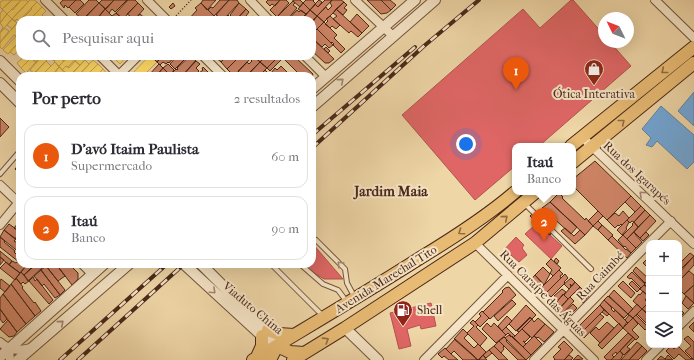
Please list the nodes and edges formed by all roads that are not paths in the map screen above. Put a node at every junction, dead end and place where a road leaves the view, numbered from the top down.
1 (45, 0) edge
2 (147, 0) edge
3 (250, 0) edge
4 (355, 0) edge
5 (415, 0) edge
6 (435, 0) edge
7 (655, 0) edge
8 (61, 16) edge
9 (163, 16) edge
10 (266, 16) edge
11 (383, 27) junction
12 (393, 36) junction
13 (694, 38) edge
14 (694, 47) edge
15 (104, 60) edge
16 (134, 60) edge
17 (207, 60) edge
18 (309, 60) edge
19 (0, 61) edge
20 (694, 63) edge
21 (115, 72) edge
22 (123, 72) edge
23 (219, 72) edge
24 (16, 77) edge
25 (326, 77) junction
26 (0, 83) edge
27 (316, 86) edge
28 (16, 98) edge
29 (316, 103) edge
30 (582, 137) junction
31 (575, 143) edge
32 (592, 147) junction
33 (16, 156) edge
34 (576, 160) edge
35 (0, 174) edge
36 (0, 185) edge
37 (512, 194) edge
38 (532, 195) edge
39 (16, 200) edge
40 (523, 203) junction
41 (16, 206) edge
42 (487, 214) junction
43 (671, 221) junction
44 (0, 225) edge
45 (316, 240) edge
46 (652, 240) edge
47 (475, 243) junction
48 (694, 244) edge
49 (646, 246) edge
50 (86, 268) edge
51 (99, 268) edge
52 (124, 268) edge
53 (189, 268) edge
54 (206, 268) edge
55 (275, 268) edge
56 (304, 268) edge
57 (591, 269) dead end
58 (92, 274) junction
59 (508, 275) junction
60 (352, 301) junction
61 (694, 311) edge
62 (324, 317) junction
63 (682, 323) edge
64 (345, 328) junction
65 (564, 330) junction
66 (264, 332) junction
67 (295, 335) junction
68 (0, 342) edge
69 (277, 346) junction
70 (31, 348) junction
71 (658, 348) edge
72 (9, 349) junction
73 (304, 353) junction
74 (0, 357) edge
75 (255, 359) edge
76 (10, 360) edge
77 (18, 360) edge
78 (270, 360) edge
79 (293, 360) edge
80 (378, 360) edge
81 (424, 360) edge
82 (534, 360) edge
83 (594, 360) edge
84 (646, 360) edge

1 - 8 street
2 - 9 street
3 - 10 street
4 - 11 street
5 - 11 street
6 - 12 street
7 - 13 street
11 - 12 street
11 - 25 street
29 -> 12 street
14 -> 30 main road
15 - 21 street
16 - 22 street
17 - 23 street
18 - 25 street
19 - 24 street
32 -> 20 main road
25 - 27 street
26 - 28 street
30 - 31 main road
30 - 32 street, Rua dos Igarapés
32 - 34 main road
43 -> 32 street, Rua dos Igarapés
33 - 35 lane
36 - 39 street
37 - 42 main road, Avenida Marechal Tito
38 - 40 main road, Avenida Marechal Tito
47 -> 40 main road, Avenida Marechal Tito
40 - 57 lane
41 - 44 street
42 - 47 main road
42 -> 60 main road, Avenida Marechal Tito
43 - 46 street, Rua Caimbé
43 - 48 street, Rua dos Igarapés
60 -> 45 lane
47 - 59 street, Rua Caraípe das Águas
47 - 64 main road, Avenida Marechal Tito
49 - 65 street, Rua Caimbé
50 - 58 street
51 - 58 street
70 -> 52 street
53 -> 66 street, Viaduto China
54 - 66 street, Viaduto China
55 - 62 lane
56 - 60 lane
58 - 72 street
59 - 65 street, Rua Caraípe das Águas
59 - 81 street
60 - 62 main road, Avenida Marechal Tito
61 - 63 street
62 - 67 main road, Avenida Marechal Tito
73 -> 64 main road, Avenida Marechal Tito
64 - 80 street
65 - 82 street, Rua Caimbé
65 - 83 street, Rua Caraípe das Águas
66 - 67 main road
66 - 69 street, Viaduto China
66 - 75 main road
67 - 69 main road, Avenida Marechal Tito
68 - 72 street
69 - 73 main road
69 - 75 main road, Avenida Marechal Tito
69 - 78 main road
70 - 72 street
70 - 77 street
71 - 84 street
72 - 74 street
72 - 76 street
73 - 79 main road, Avenida Marechal Tito

